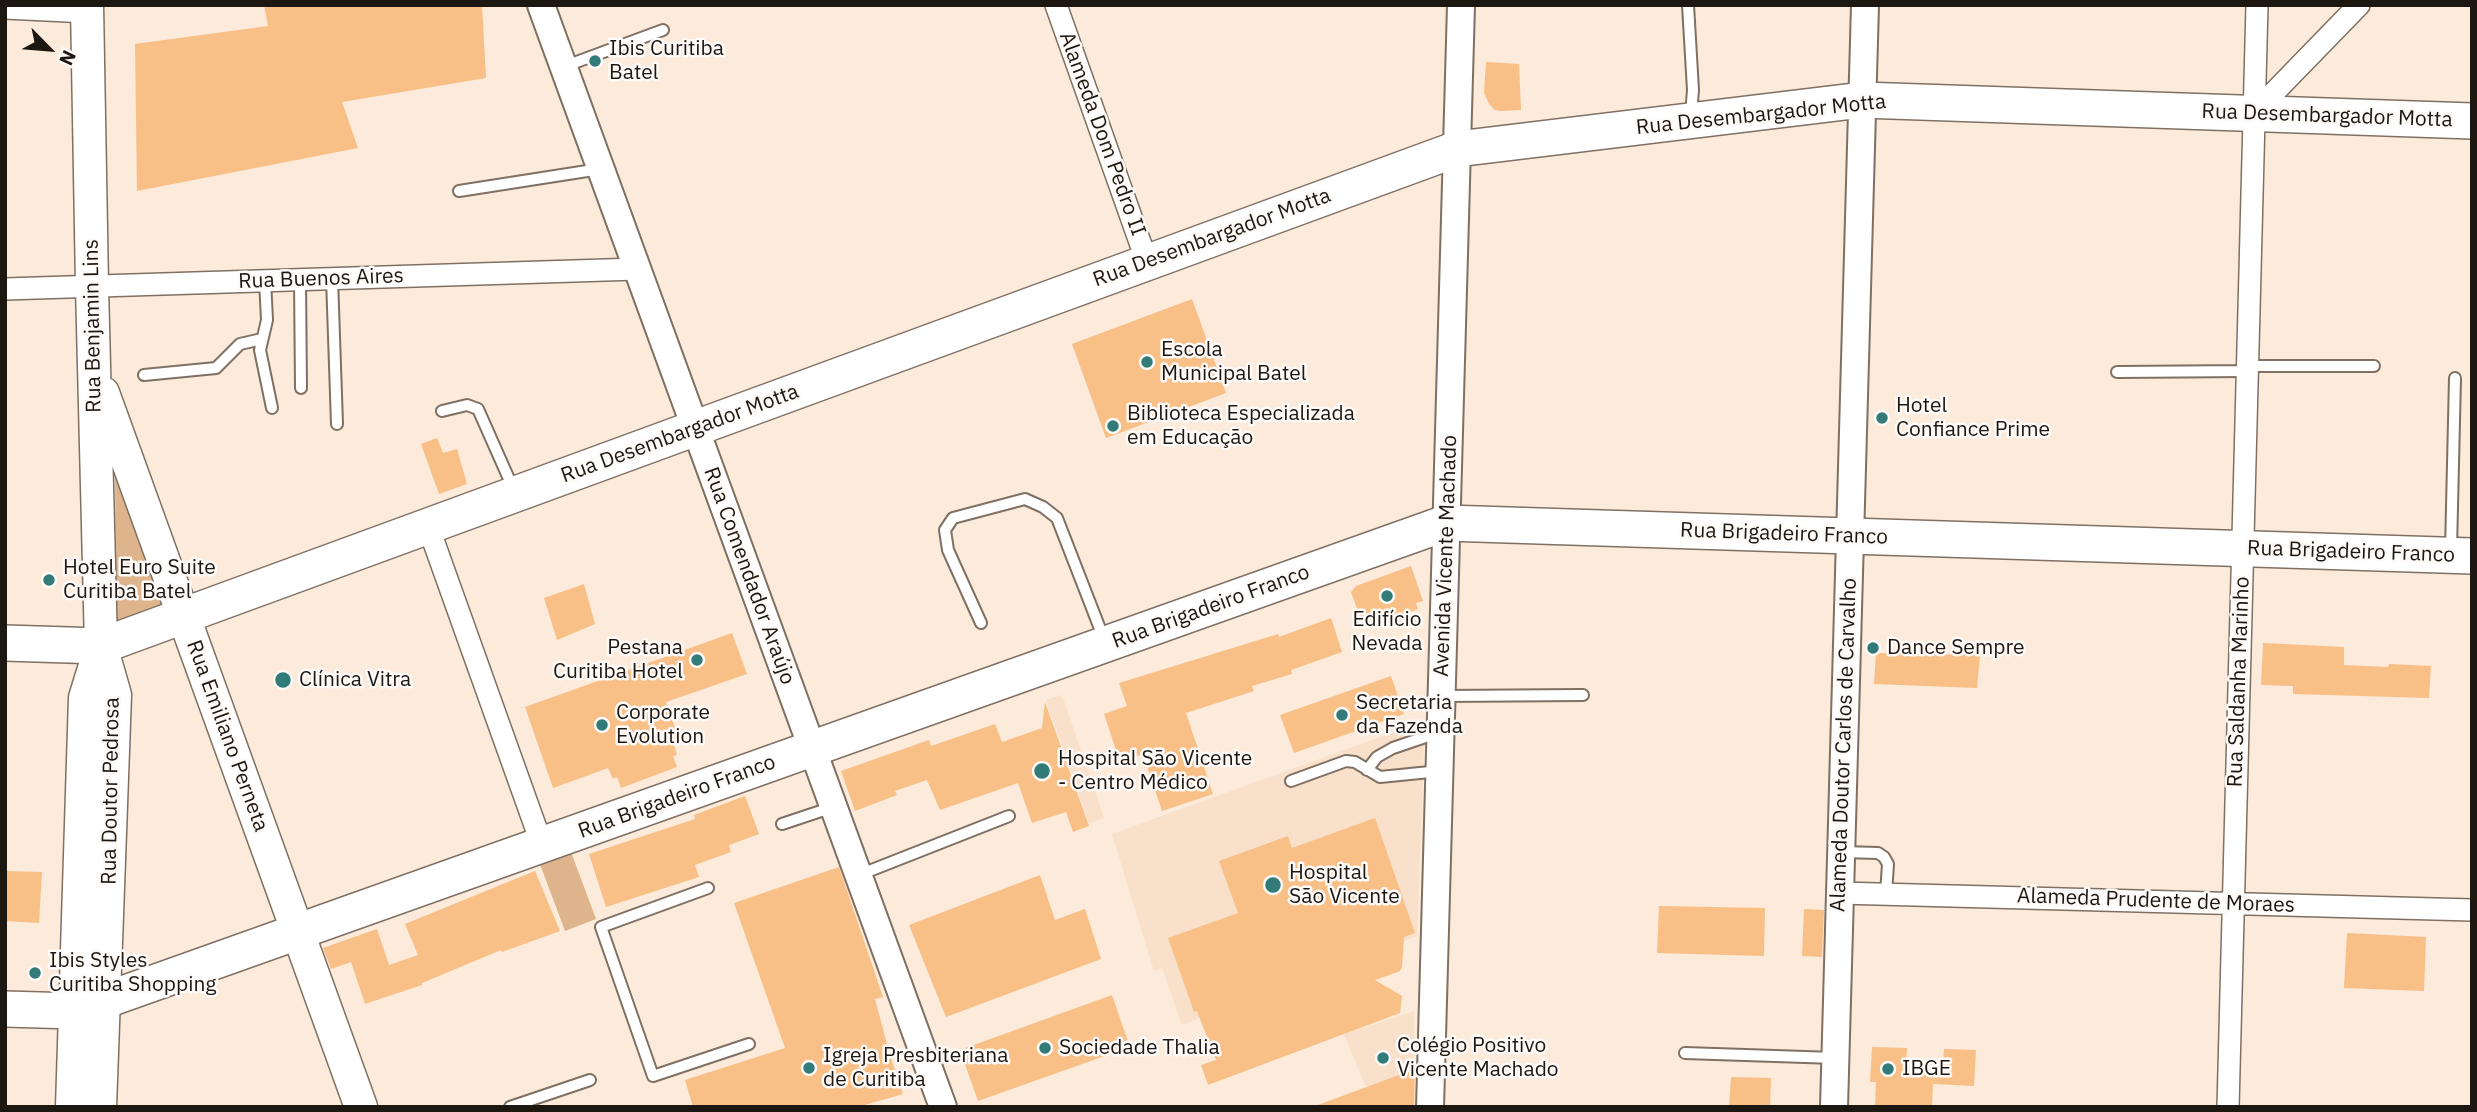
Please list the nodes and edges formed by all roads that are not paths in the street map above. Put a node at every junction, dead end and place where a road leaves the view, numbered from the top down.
1 (541, 5) edge
2 (1056, 5) edge
3 (1461, 5) edge
4 (1688, 5) edge
5 (1865, 5) edge
6 (2257, 5) edge
7 (2359, 5) edge
8 (5, 8) edge
9 (88, 9) edge
10 (663, 30) dead end
11 (563, 67) junction
12 (1862, 100) junction
13 (2254, 113) junction
14 (1690, 121) junction
15 (2472, 121) edge
16 (1457, 149) junction
17 (600, 169) junction
18 (459, 191) dead end
19 (1147, 262) junction
20 (637, 269) junction
21 (332, 278) junction
22 (300, 279) junction
23 (265, 280) junction
24 (92, 286) junction
25 (5, 289) edge
26 (262, 339) junction
27 (93, 365) junction
28 (2374, 366) dead end
29 (2247, 369) junction
30 (2117, 372) dead end
31 (144, 374) dead end
32 (2455, 377) dead end
33 (301, 388) dead end
34 (272, 408) dead end
35 (442, 411) dead end
36 (337, 424) dead end
37 (695, 428) junction
38 (516, 494) junction
39 (1446, 523) junction
40 (428, 526) junction
41 (1850, 536) junction
42 (2242, 549) junction
43 (2461, 556) edge
44 (184, 616) junction
45 (981, 623) dead end
46 (5, 643) edge
47 (1107, 644) junction
48 (101, 646) junction
49 (1583, 695) dead end
50 (1442, 696) junction
51 (1441, 731) junction
52 (812, 749) junction
53 (1367, 770) junction
54 (1440, 771) junction
55 (1291, 782) dead end
56 (833, 807) junction
57 (1009, 816) dead end
58 (782, 824) dead end
59 (542, 845) junction
60 (1841, 852) junction
61 (858, 875) junction
62 (708, 888) dead end
63 (1840, 893) junction
64 (1886, 894) junction
65 (2233, 904) junction
66 (2472, 910) edge
67 (298, 932) junction
68 (90, 1006) junction
69 (5, 1009) edge
70 (750, 1044) dead end
71 (1685, 1053) dead end
72 (1835, 1058) junction
73 (590, 1080) dead end
74 (72, 1107) edge
75 (100, 1107) edge
76 (361, 1107) edge
77 (510, 1107) edge
78 (943, 1107) edge
79 (1430, 1107) edge
80 (1834, 1107) edge
81 (2228, 1107) edge

1 - 11 street, Rua Comendador Araújo
2 - 19 street, Alameda Dom Pedro II
3 - 16 street, Avenida Vicente Machado
4 - 14 lane
5 - 12 street, Alameda Doutor Carlos de Carvalho
6 - 13 street, Rua Saldanha Marinho
7 - 13 street
8 - 9 street
9 - 24 main road, Rua Benjamin Lins
10 - 11 lane
11 - 17 street, Rua Comendador Araújo
12 - 13 main road, Rua Desembargador Motta
12 - 14 main road, Rua Desembargador Motta
12 - 41 street, Alameda Doutor Carlos de Carvalho
13 - 15 main road, Rua Desembargador Motta
13 - 29 street, Rua Saldanha Marinho
14 - 16 main road, Rua Desembargador Motta
16 - 19 main road, Rua Desembargador Motta
16 - 39 street, Avenida Vicente Machado
17 - 18 lane
17 - 20 street, Rua Comendador Araújo
19 - 37 main road, Rua Desembargador Motta
20 - 21 street, Rua Buenos Aires
20 - 37 street, Rua Comendador Araújo
21 - 22 street, Rua Buenos Aires
21 - 36 lane
22 - 23 street, Rua Buenos Aires
22 - 33 lane
23 - 24 street, Rua Buenos Aires
23 - 26 lane
24 - 25 street, Rua Buenos Aires
24 - 27 main road, Rua Benjamin Lins
26 - 31 lane
26 - 34 lane
27 - 44 main road, Rua Emiliano Perneta
27 - 48 main road, Rua Benjamin Lins
28 - 29 lane
29 - 30 lane
29 - 42 street, Rua Saldanha Marinho
32 - 43 lane
35 - 38 lane
37 - 38 main road, Rua Desembargador Motta
37 - 52 street, Rua Comendador Araújo
38 - 40 main road, Rua Desembargador Motta
39 - 41 main road, Rua Brigadeiro Franco
39 - 47 main road, Rua Brigadeiro Franco
39 - 50 street, Avenida Vicente Machado
40 - 44 main road, Rua Desembargador Motta
40 - 59 street
41 - 42 main road, Rua Brigadeiro Franco
41 - 60 street, Alameda Doutor Carlos de Carvalho
42 - 43 main road, Rua Brigadeiro Franco
42 - 65 street, Rua Saldanha Marinho
44 - 48 main road, Rua Desembargador Motta
44 - 67 main road, Rua Emiliano Perneta
45 - 47 lane
46 - 48 main road, Rua Desembargador Motta
47 - 52 main road, Rua Brigadeiro Franco
48 - 68 main road, Rua Doutor Pedrosa
49 - 50 lane
50 - 51 street, Avenida Vicente Machado
51 - 53 lane
51 - 54 street, Avenida Vicente Machado
52 - 56 street, Rua Comendador Araújo
52 - 59 main road, Rua Brigadeiro Franco
53 - 54 lane
53 - 55 lane
54 - 79 street, Avenida Vicente Machado
56 - 58 lane
56 - 61 street, Rua Comendador Araújo
57 - 61 lane
59 - 67 main road, Rua Brigadeiro Franco
60 - 63 street, Alameda Doutor Carlos de Carvalho
60 - 64 lane
61 - 78 street, Rua Comendador Araújo
62 - 70 lane
63 - 64 street, Alameda Prudente de Moraes
63 - 72 street, Alameda Doutor Carlos de Carvalho
64 - 65 street, Alameda Prudente de Moraes
65 - 66 street, Alameda Prudente de Moraes
65 - 81 street, Rua Saldanha Marinho
67 - 68 main road, Rua Brigadeiro Franco
67 - 76 main road, Rua Emiliano Perneta
68 - 69 main road, Rua Brigadeiro Franco
68 - 74 main road, Rua Doutor Pedrosa
68 - 75 main road, Rua Doutor Pedrosa
71 - 72 lane
72 - 80 street, Alameda Doutor Carlos de Carvalho
73 - 77 lane

